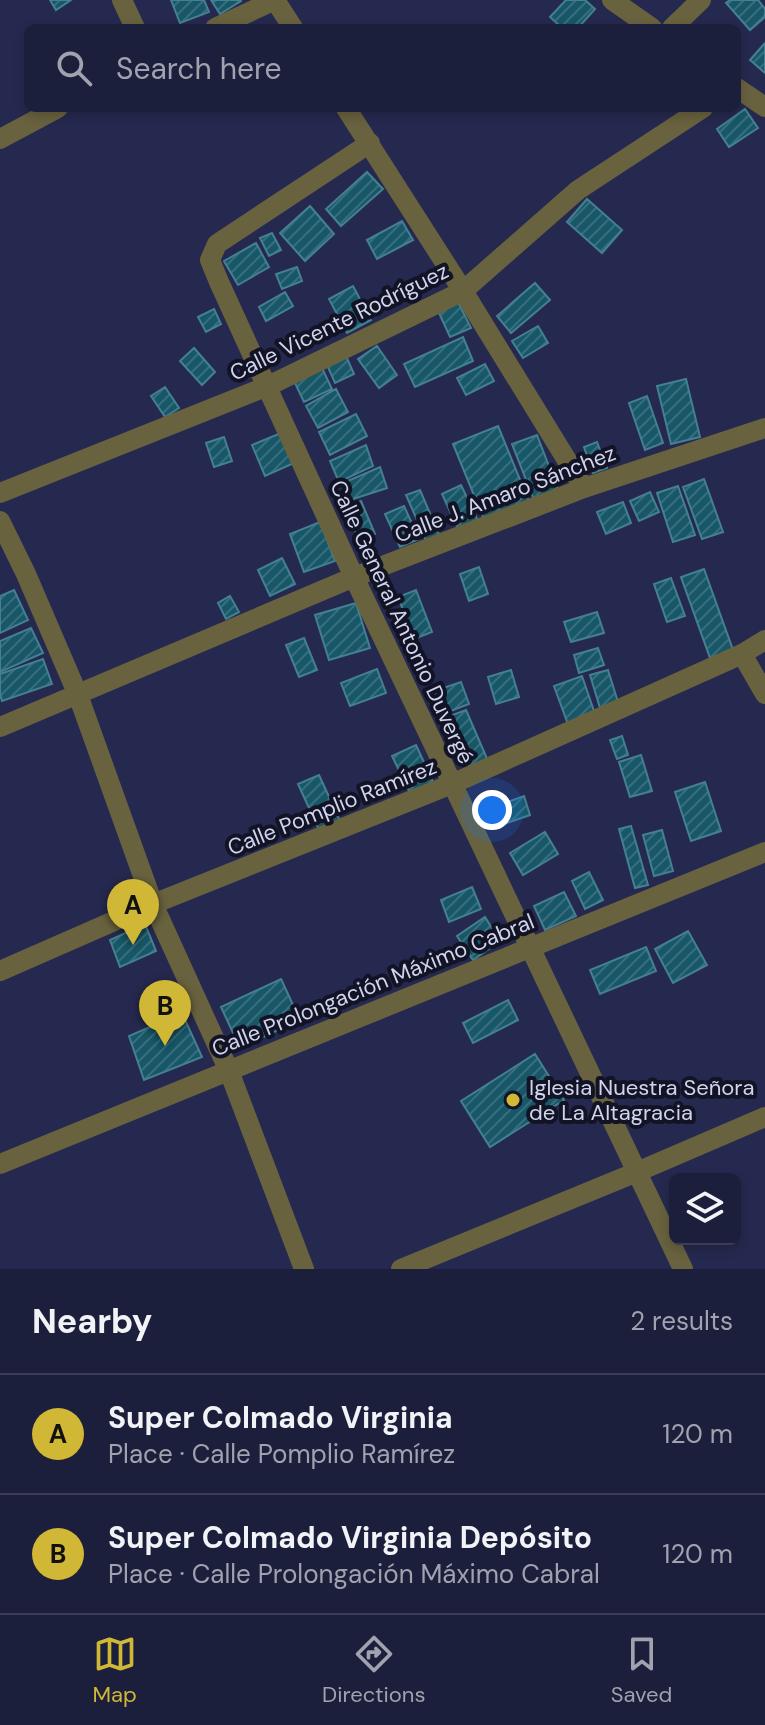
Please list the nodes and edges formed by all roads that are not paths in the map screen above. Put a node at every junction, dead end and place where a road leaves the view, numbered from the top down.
1 (122, 0) edge
2 (275, 0) edge
3 (612, 0) edge
4 (701, 0) edge
5 (133, 24) edge
6 (224, 24) edge
7 (290, 24) edge
8 (646, 24) edge
9 (676, 24) edge
10 (741, 91) edge
11 (765, 107) edge
12 (51, 112) edge
13 (349, 112) edge
14 (697, 112) edge
15 (0, 139) edge
16 (370, 143) junction
17 (463, 291) junction
18 (268, 386) junction
19 (765, 428) edge
20 (584, 488) junction
21 (0, 493) edge
22 (0, 521) edge
23 (354, 577) junction
24 (765, 640) edge
25 (742, 654) junction
26 (765, 694) edge
27 (78, 695) junction
28 (0, 727) edge
29 (452, 784) junction
30 (765, 852) edge
31 (153, 904) junction
32 (530, 947) junction
33 (0, 971) edge
34 (229, 1071) junction
35 (765, 1117) edge
36 (0, 1164) edge
37 (637, 1172) junction
38 (304, 1269) edge
39 (401, 1269) edge
40 (683, 1269) edge

1 - 5 street
2 - 6 street
2 - 7 street
3 - 8 street
4 - 9 street
10 - 11 street
12 - 15 street
13 - 16 street
14 - 17 street, Calle Vicente Rodríguez
16 - 17 street
16 - 18 street, Calle General Antonio Duvergé
17 - 18 street, Calle Vicente Rodríguez
17 - 20 street
18 - 21 street, Calle Vicente Rodríguez
18 - 23 street, Calle General Antonio Duvergé
19 - 20 street, Calle J. Amaro Sánchez
20 - 23 street, Calle J. Amaro Sánchez
22 - 27 street
23 - 27 street, Calle J. Amaro Sánchez
23 - 29 street, Calle General Antonio Duvergé
24 - 25 street, Calle Pomplio Ramírez
25 - 26 street
25 - 29 street, Calle Pomplio Ramírez
27 - 28 street, Calle J. Amaro Sánchez
27 - 31 street
29 - 31 street, Calle Pomplio Ramírez
29 - 32 street, Calle General Antonio Duvergé
30 - 32 street, Calle Prolongación Máximo Cabral
31 - 33 street, Calle Pomplio Ramírez
31 - 34 street
32 - 34 street, Calle Prolongación Máximo Cabral
32 - 37 street, Calle General Antonio Duvergé
34 - 36 street, Calle Prolongación Máximo Cabral
34 - 38 street
35 - 37 street
37 - 39 street
37 - 40 street, Calle General Antonio Duvergé

